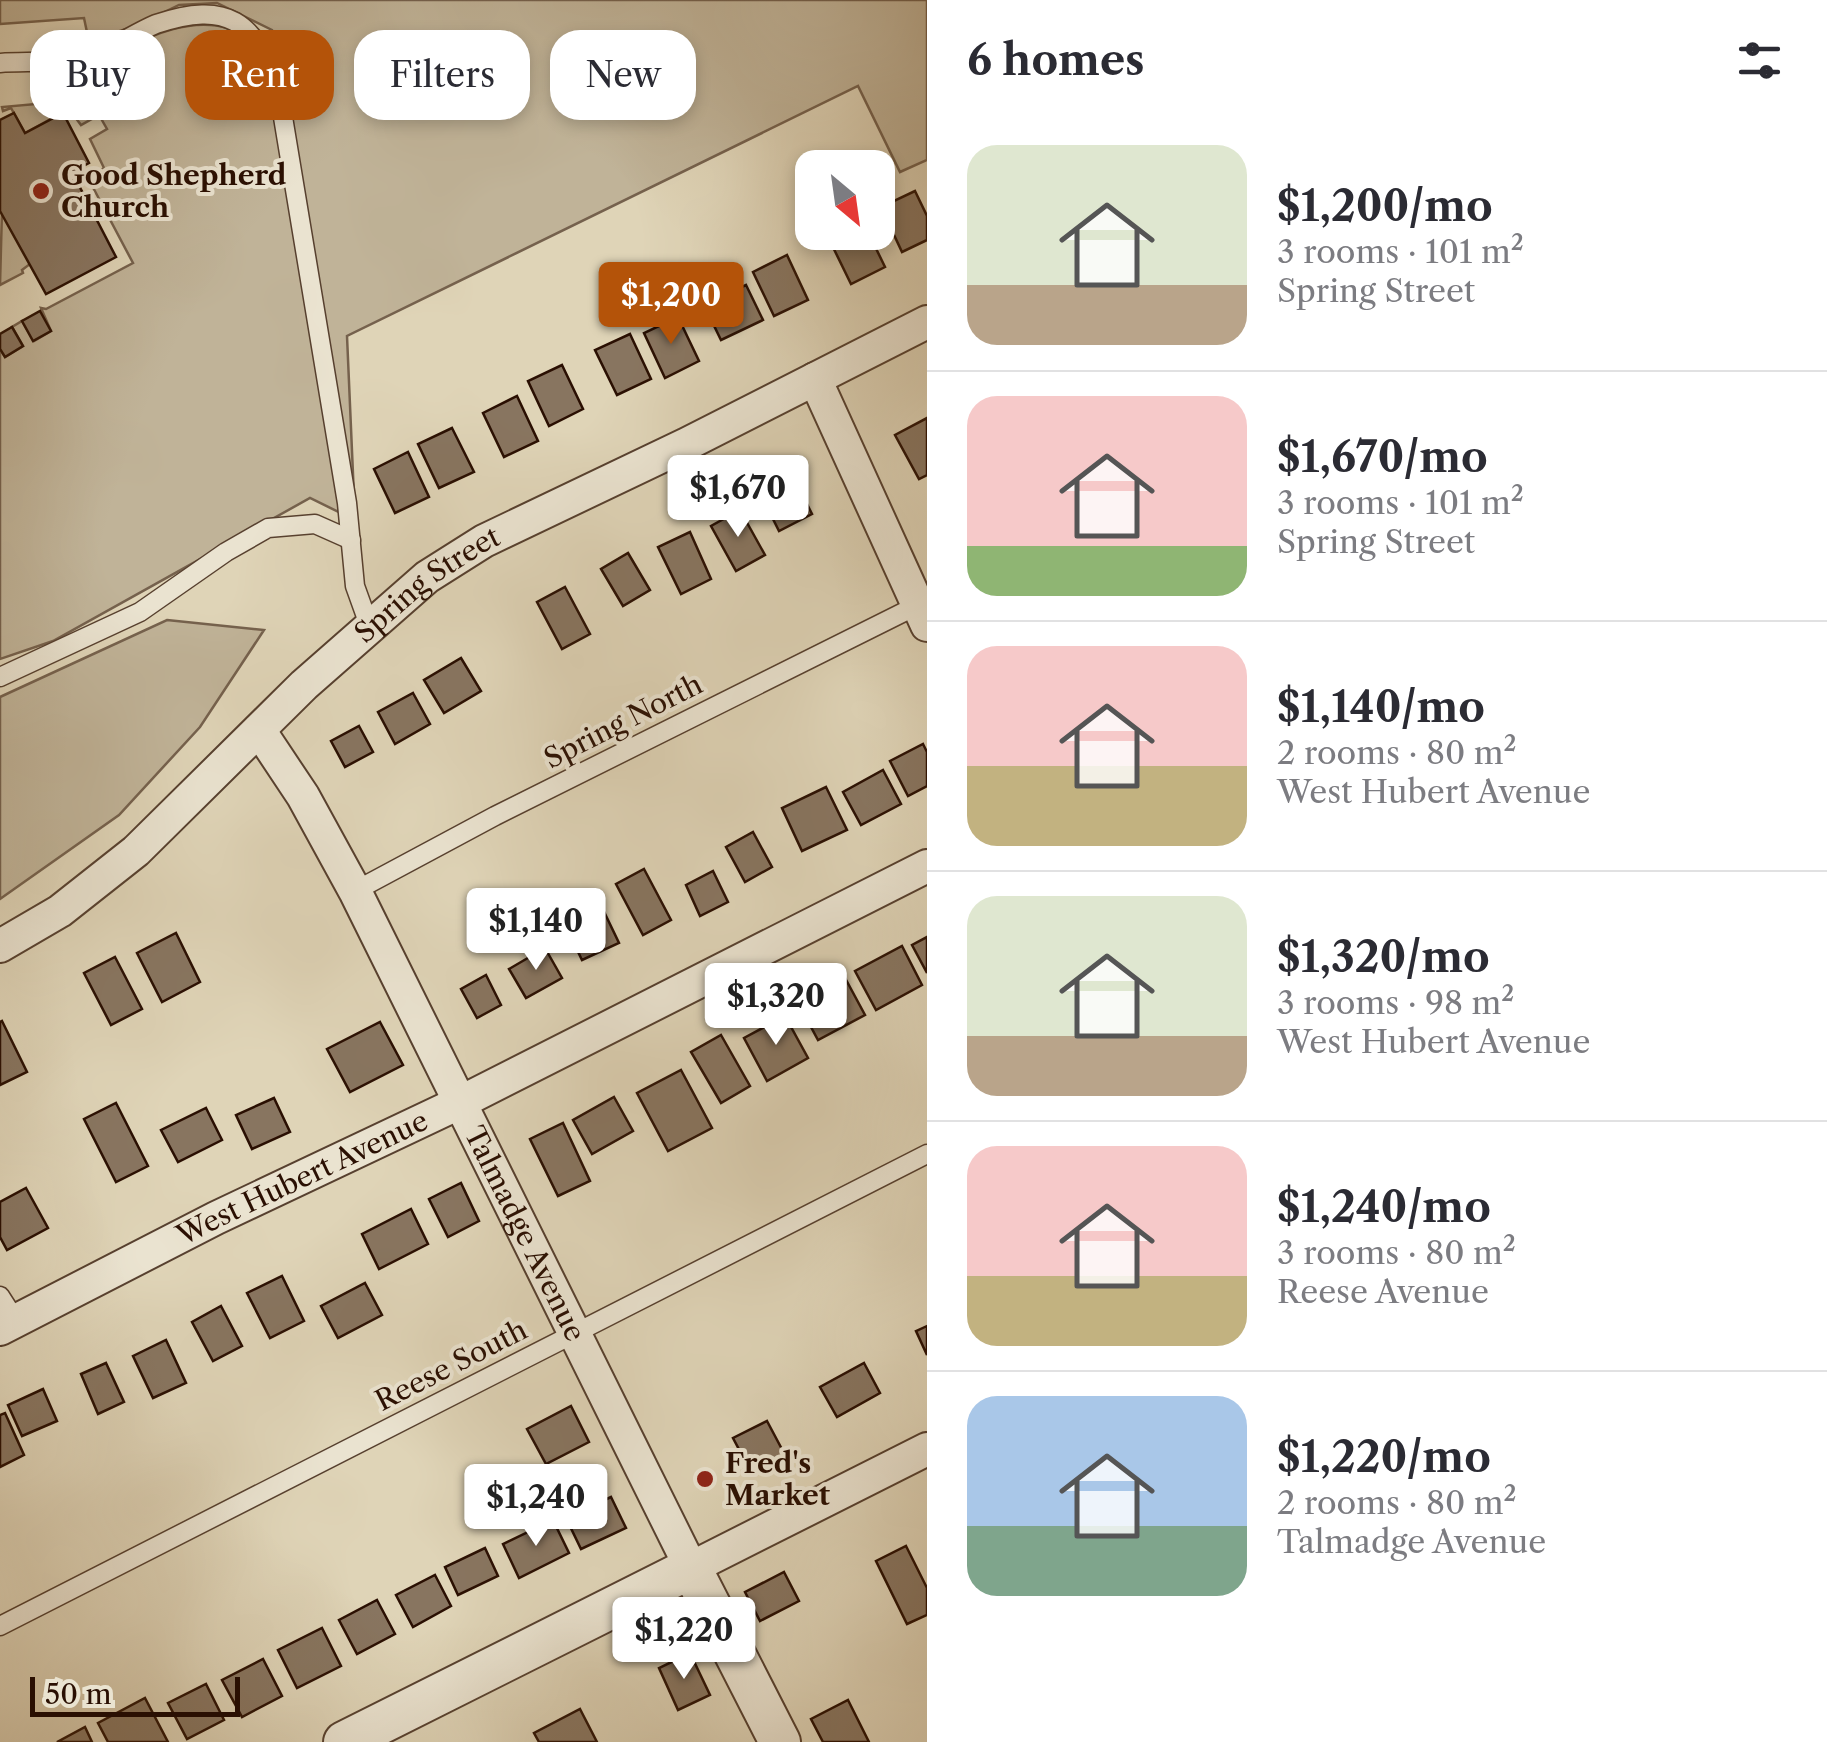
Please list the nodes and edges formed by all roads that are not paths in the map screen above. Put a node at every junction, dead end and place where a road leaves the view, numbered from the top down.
1 (0, 64) edge
2 (927, 322) edge
3 (815, 378) junction
4 (350, 540) junction
5 (922, 615) edge
6 (368, 625) junction
7 (0, 677) edge
8 (258, 730) junction
9 (927, 866) edge
10 (355, 891) junction
11 (0, 946) edge
12 (458, 1104) junction
13 (927, 1154) edge
14 (5, 1316) edge
15 (574, 1333) junction
16 (927, 1449) edge
17 (691, 1568) junction
18 (0, 1626) edge
19 (344, 1742) edge
20 (780, 1742) edge

1 - 4 lane
2 - 3 street, Spring Street
3 - 5 street
3 - 6 street, Spring Street
4 - 6 lane
4 - 7 lane
5 - 10 lane, Spring North
6 - 8 street, Spring Street
8 - 10 street, Talmadge Avenue
8 - 11 street, Spring Street
9 - 12 street, West Hubert Avenue
10 - 12 street, Talmadge Avenue
12 - 14 street, West Hubert Avenue
12 - 15 street, Talmadge Avenue
13 - 15 lane, Reese South
15 - 17 street, Talmadge Avenue
15 - 18 lane, Reese South
16 - 17 street
17 - 19 street
17 - 20 street, Talmadge Avenue

